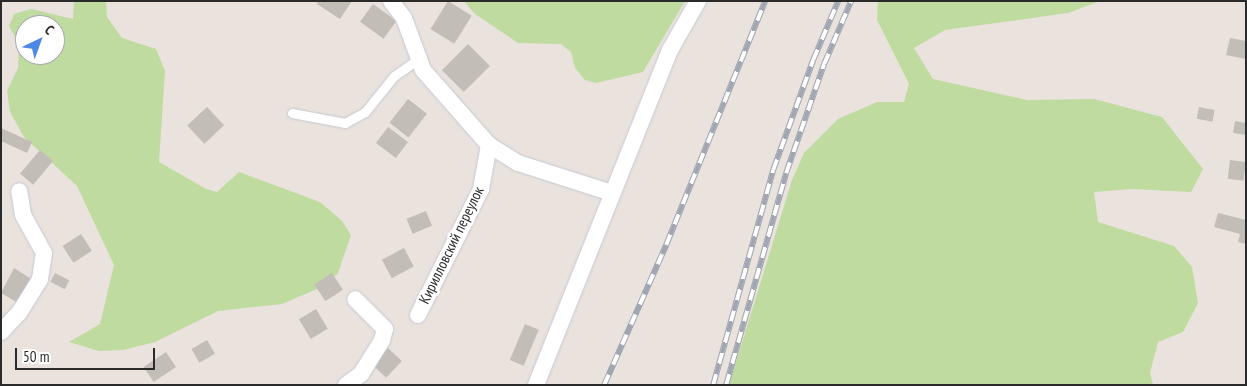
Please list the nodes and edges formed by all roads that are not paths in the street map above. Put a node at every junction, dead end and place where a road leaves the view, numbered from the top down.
1 (392, 1) edge
2 (698, 1) edge
3 (418, 60) junction
4 (292, 113) dead end
5 (489, 145) junction
6 (19, 191) dead end
7 (612, 193) junction
8 (355, 300) dead end
9 (418, 315) dead end
10 (1, 332) edge
11 (346, 385) edge
12 (536, 385) edge

1 - 3 street
2 - 7 street
3 - 4 lane
3 - 5 street
5 - 7 street
5 - 9 street, Кирилловский переулок
6 - 10 street
7 - 12 street
8 - 11 street

